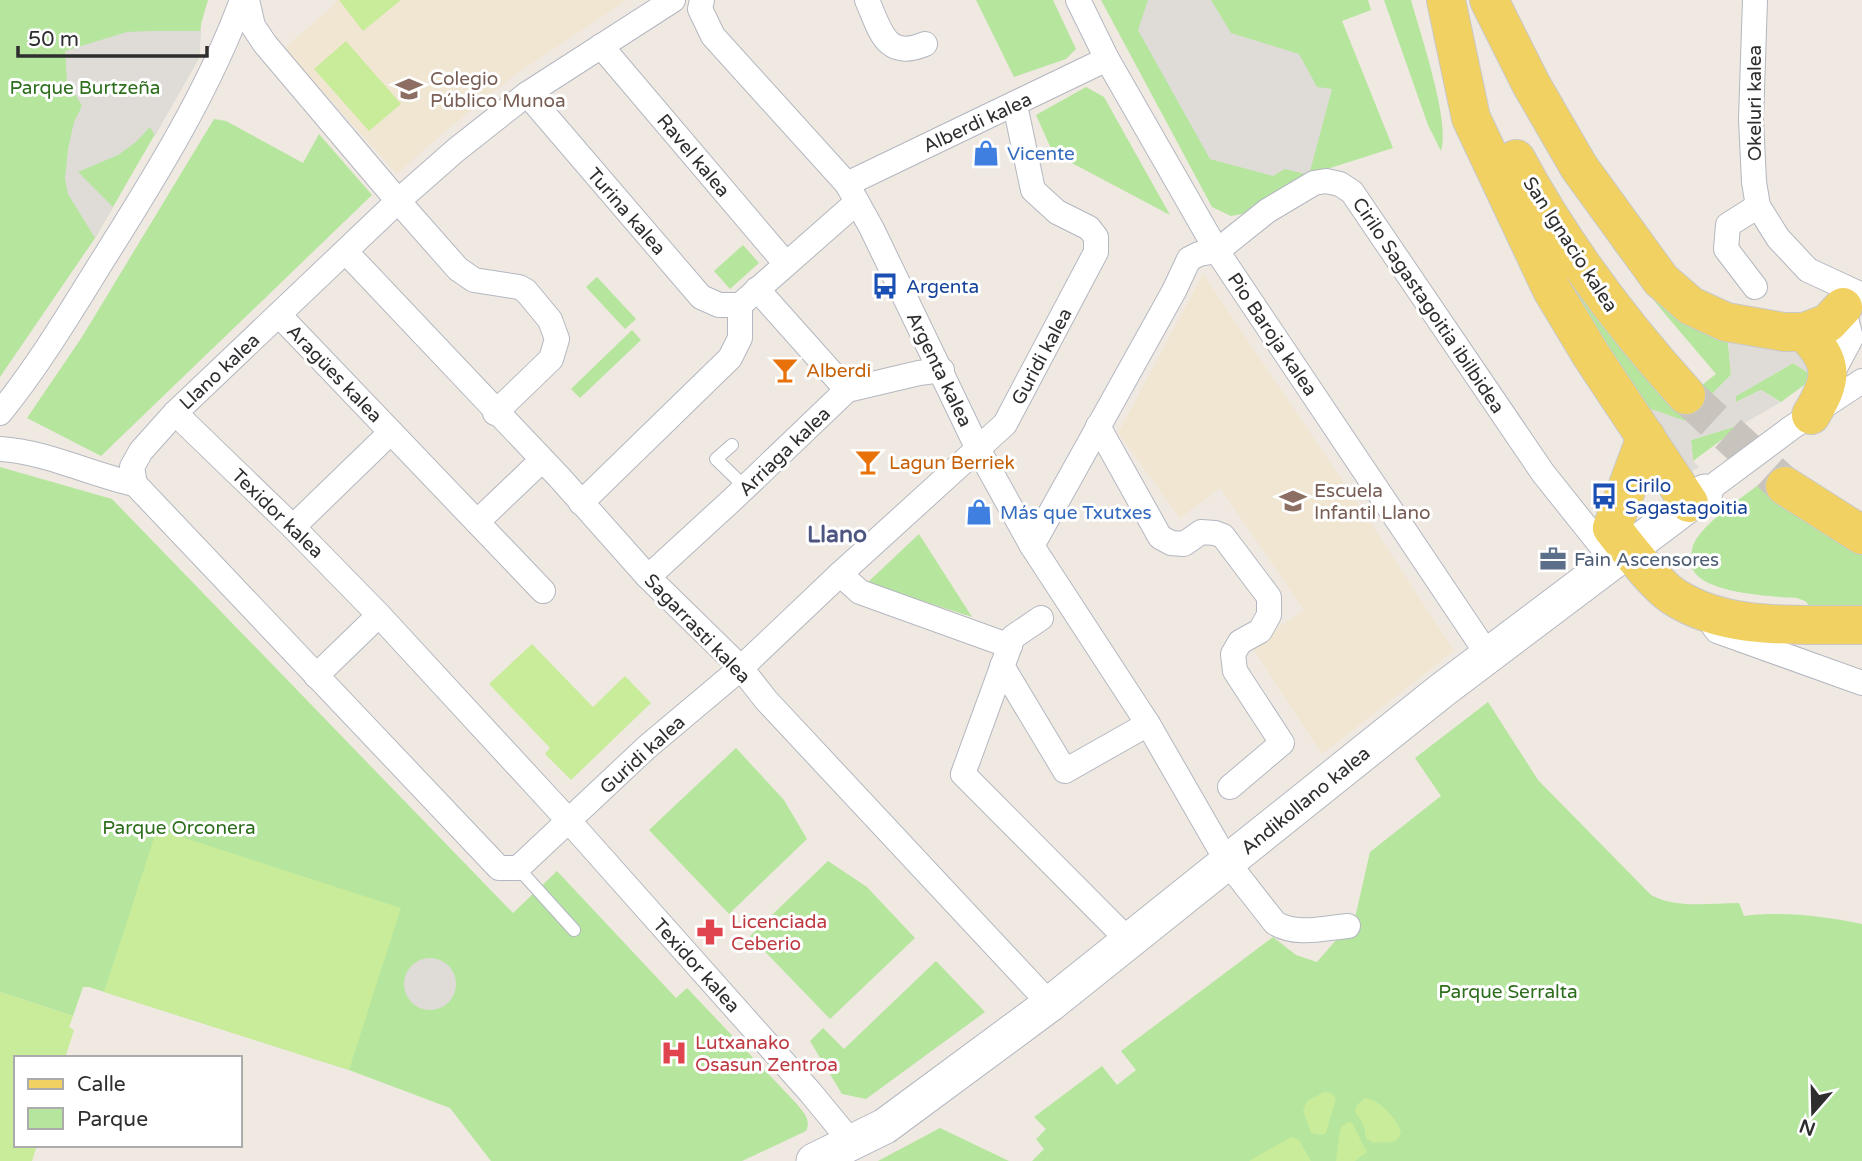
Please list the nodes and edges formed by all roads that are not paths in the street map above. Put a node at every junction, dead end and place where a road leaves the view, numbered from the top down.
1 (242, 0) edge
2 (247, 0) edge
3 (673, 0) edge
4 (702, 0) edge
5 (867, 0) edge
6 (1077, 0) edge
7 (1446, 0) edge
8 (1476, 0) edge
9 (1489, 0) edge
10 (1755, 0) edge
11 (265, 44) junction
12 (925, 44) dead end
13 (601, 46) junction
14 (1107, 59) junction
15 (210, 76) junction
16 (527, 94) junction
17 (1014, 105) junction
18 (852, 193) junction
19 (398, 201) junction
20 (1758, 206) junction
21 (1217, 251) junction
22 (346, 252) junction
23 (786, 264) junction
24 (1755, 287) dead end
25 (1856, 295) edge
26 (748, 297) junction
27 (279, 315) junction
28 (1804, 332) junction
29 (942, 370) junction
30 (1845, 378) edge
31 (847, 390) junction
32 (4, 408) edge
33 (175, 413) junction
34 (495, 413) junction
35 (1801, 421) joint
36 (1098, 426) junction
37 (391, 432) junction
38 (1646, 438) junction
39 (732, 445) dead end
40 (977, 447) junction
41 (0, 449) edge
42 (39, 455) junction
43 (541, 461) junction
44 (954, 472) junction
45 (999, 482) junction
46 (135, 484) junction
47 (746, 488) junction
48 (1697, 498) junction
49 (581, 503) junction
50 (1862, 521) edge
51 (477, 522) junction
52 (293, 527) junction
53 (1862, 535) edge
54 (1032, 546) junction
55 (1621, 556) junction
56 (840, 573) junction
57 (648, 577) junction
58 (543, 591) dead end
59 (1705, 612) junction
60 (379, 615) junction
61 (1041, 618) dead end
62 (1813, 624) junction
63 (1862, 625) edge
64 (1488, 655) junction
65 (1006, 656) junction
66 (741, 668) junction
67 (1826, 669) junction
68 (316, 676) junction
69 (1862, 683) edge
70 (1148, 724) junction
71 (1230, 787) dead end
72 (568, 820) junction
73 (1228, 863) junction
74 (518, 868) junction
75 (1348, 926) dead end
76 (574, 930) dead end
77 (1129, 941) junction
78 (1050, 1004) junction
79 (852, 1143) junction
80 (814, 1161) edge

1 - 15 street
2 - 11 street
3 - 13 street, Llano kalea
4 - 18 street, Argenta kalea
5 - 12 street
6 - 14 street, Pio Baroja kalea
7 - 8 main road, San Ignacio kalea
7 - 38 main road
9 - 28 main road
10 - 20 street, Okeluri kalea
11 - 15 street
11 - 19 street
13 - 16 street, Llano kalea
13 - 23 street, Ravel kalea
14 - 17 street, Alberdi kalea
14 - 21 street, Pio Baroja kalea
15 - 32 street
16 - 19 street, Llano kalea
16 - 26 street, Turina kalea
17 - 18 street, Alberdi kalea
17 - 40 street, Guridi kalea
18 - 23 street, Alberdi kalea
18 - 29 street, Argenta kalea
19 - 22 street, Llano kalea
19 - 34 street
20 - 24 street
20 - 25 street, Okeluri kalea
21 - 36 street, Cirilo Sagastagoitia ibilbidea
21 - 55 street, Cirilo Sagastagoitia ibilbidea
21 - 64 street, Pio Baroja kalea
22 - 27 street, Llano kalea
22 - 34 street, Sagarrasti kalea
23 - 26 street, Alberdi kalea
25 - 28 main road
25 - 30 street
26 - 31 street
26 - 49 street
27 - 33 street, Llano kalea
27 - 37 street, Aragües kalea
28 - 30 main road
29 - 31 street, Arriaga kalea
29 - 40 street, Argenta kalea
30 - 35 main road
31 - 47 street, Arriaga kalea
32 - 42 street
33 - 46 street, Llano kalea
33 - 52 street, Texidor kalea
34 - 43 street, Sagarrasti kalea
35 - 48 street, Andikollano kalea
36 - 54 street, Cirilo Sagastagoitia ibilbidea
36 - 71 street
37 - 51 street, Aragües kalea
37 - 52 street, Aragües kalea
38 - 48 main road
38 - 55 main road
39 - 47 lane
40 - 44 street, Guridi kalea
40 - 45 street, Argenta kalea
41 - 42 street
42 - 46 street
43 - 49 street, Sagarrasti kalea
43 - 51 street
44 - 45 street
44 - 56 street, Guridi kalea
45 - 54 street, Argenta kalea
46 - 68 street
47 - 57 street, Arriaga kalea
48 - 55 street, Andikollano kalea
49 - 57 street, Sagarrasti kalea
50 - 53 main road
51 - 58 street, Aragües kalea
52 - 60 street, Texidor kalea
54 - 70 street, Argenta kalea
55 - 59 main road
55 - 64 street, Andikollano kalea
56 - 65 street
56 - 66 street, Guridi kalea
57 - 66 street, Sagarrasti kalea
59 - 62 main road
59 - 67 street
60 - 68 street
60 - 72 street, Texidor kalea
61 - 65 street
62 - 63 main road
62 - 67 street
64 - 73 street, Andikollano kalea
65 - 70 street
65 - 77 street
66 - 72 street, Guridi kalea
66 - 78 street, Sagarrasti kalea
67 - 69 street
68 - 74 street
70 - 73 street, Argenta kalea
72 - 74 street
72 - 79 street, Texidor kalea
73 - 75 street, Argenta kalea
73 - 77 street, Andikollano kalea
74 - 76 lane
77 - 78 street, Andikollano kalea
78 - 79 street, Andikollano kalea
79 - 80 street, Andikollano kalea

